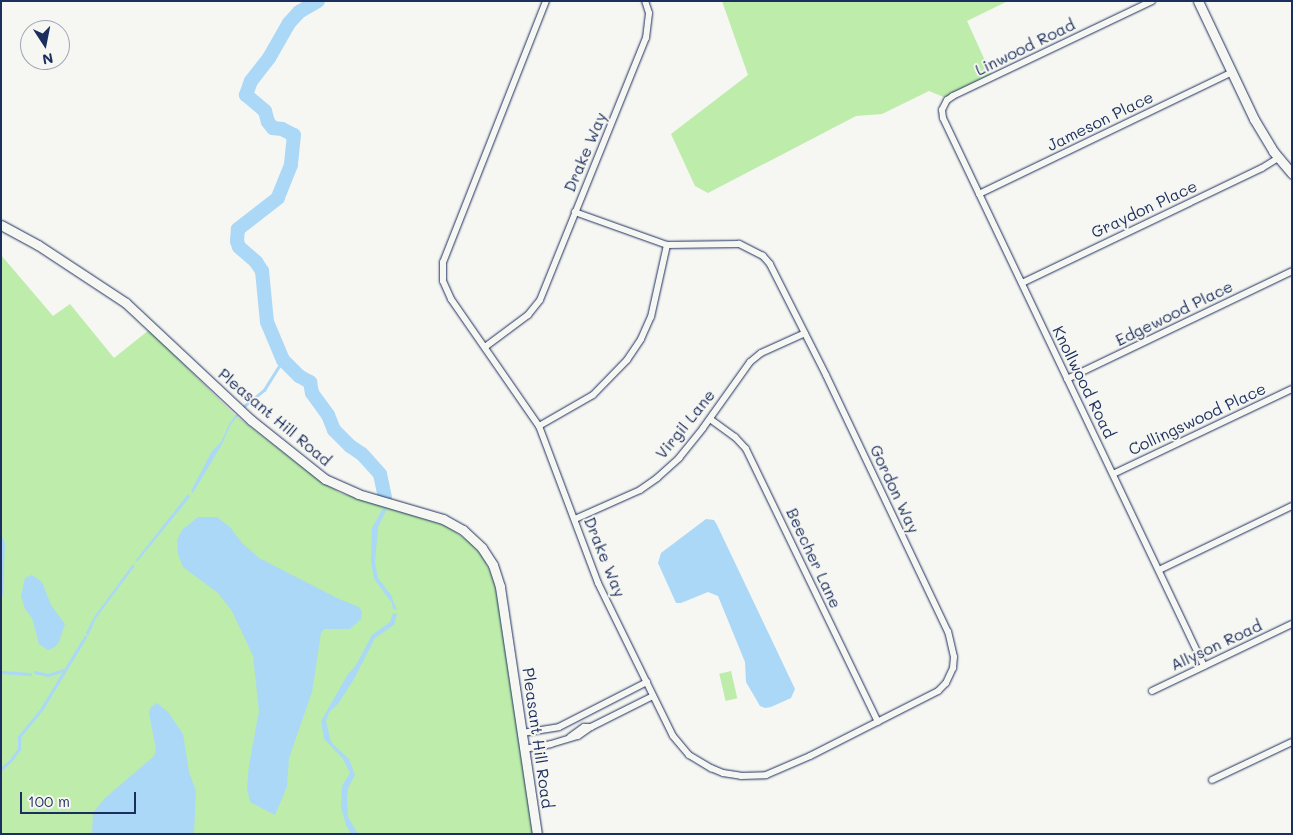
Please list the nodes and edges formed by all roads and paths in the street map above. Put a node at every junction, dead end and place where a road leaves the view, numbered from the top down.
1 (546, 1) edge
2 (645, 1) edge
3 (1152, 1) edge
4 (1198, 1) edge
5 (1232, 72) junction
6 (942, 109) joint
7 (1278, 158) junction
8 (1292, 174) edge
9 (979, 194) junction
10 (575, 212) junction
11 (1, 225) edge
12 (667, 246) junction
13 (1292, 272) edge
14 (1022, 282) junction
15 (805, 333) junction
16 (485, 347) junction
17 (1067, 379) junction
18 (1292, 389) edge
19 (710, 419) junction
20 (538, 426) junction
21 (1113, 474) junction
22 (1292, 506) edge
23 (575, 519) junction
24 (1159, 570) junction
25 (1292, 624) edge
26 (1204, 666) junction
27 (647, 682) junction
28 (1152, 691) dead end
29 (653, 696) junction
30 (878, 722) junction
31 (522, 733) junction
32 (1292, 742) edge
33 (524, 749) junction
34 (710, 768) joint
35 (1212, 780) dead end
36 (537, 834) edge

1 - 16 street, Drake Way
2 - 10 street, Drake Way
3 - 6 street, Linwood Road
4 - 5 street
5 - 7 street
5 - 9 street, Jameson Place
6 - 9 street, Knollwood Road
7 - 8 street
7 - 14 street, Graydon Place
9 - 14 street, Knollwood Road
10 - 12 street, Gordon Way
10 - 16 street, Drake Way
11 - 31 street, Pleasant Hill Road
12 - 15 street, Gordon Way
12 - 20 street
13 - 17 street, Edgewood Place
14 - 17 street, Knollwood Road
15 - 19 street, Virgil Lane
15 - 30 street, Gordon Way
16 - 20 street, Drake Way
17 - 21 street, Knollwood Road
18 - 21 street, Collingswood Place
19 - 23 street, Virgil Lane
19 - 30 street, Beecher Lane
20 - 23 street, Drake Way
21 - 24 street, Knollwood Road
22 - 24 street
23 - 27 street, Drake Way
24 - 26 street, Knollwood Road
25 - 26 street, Allyson Road
26 - 28 street, Allyson Road
27 - 29 street, Drake Way
27 - 31 street
29 - 33 street
29 - 34 street, Drake Way
30 - 34 street, Gordon Way
31 - 33 street, Pleasant Hill Road
32 - 35 street
33 - 36 street, Pleasant Hill Road

